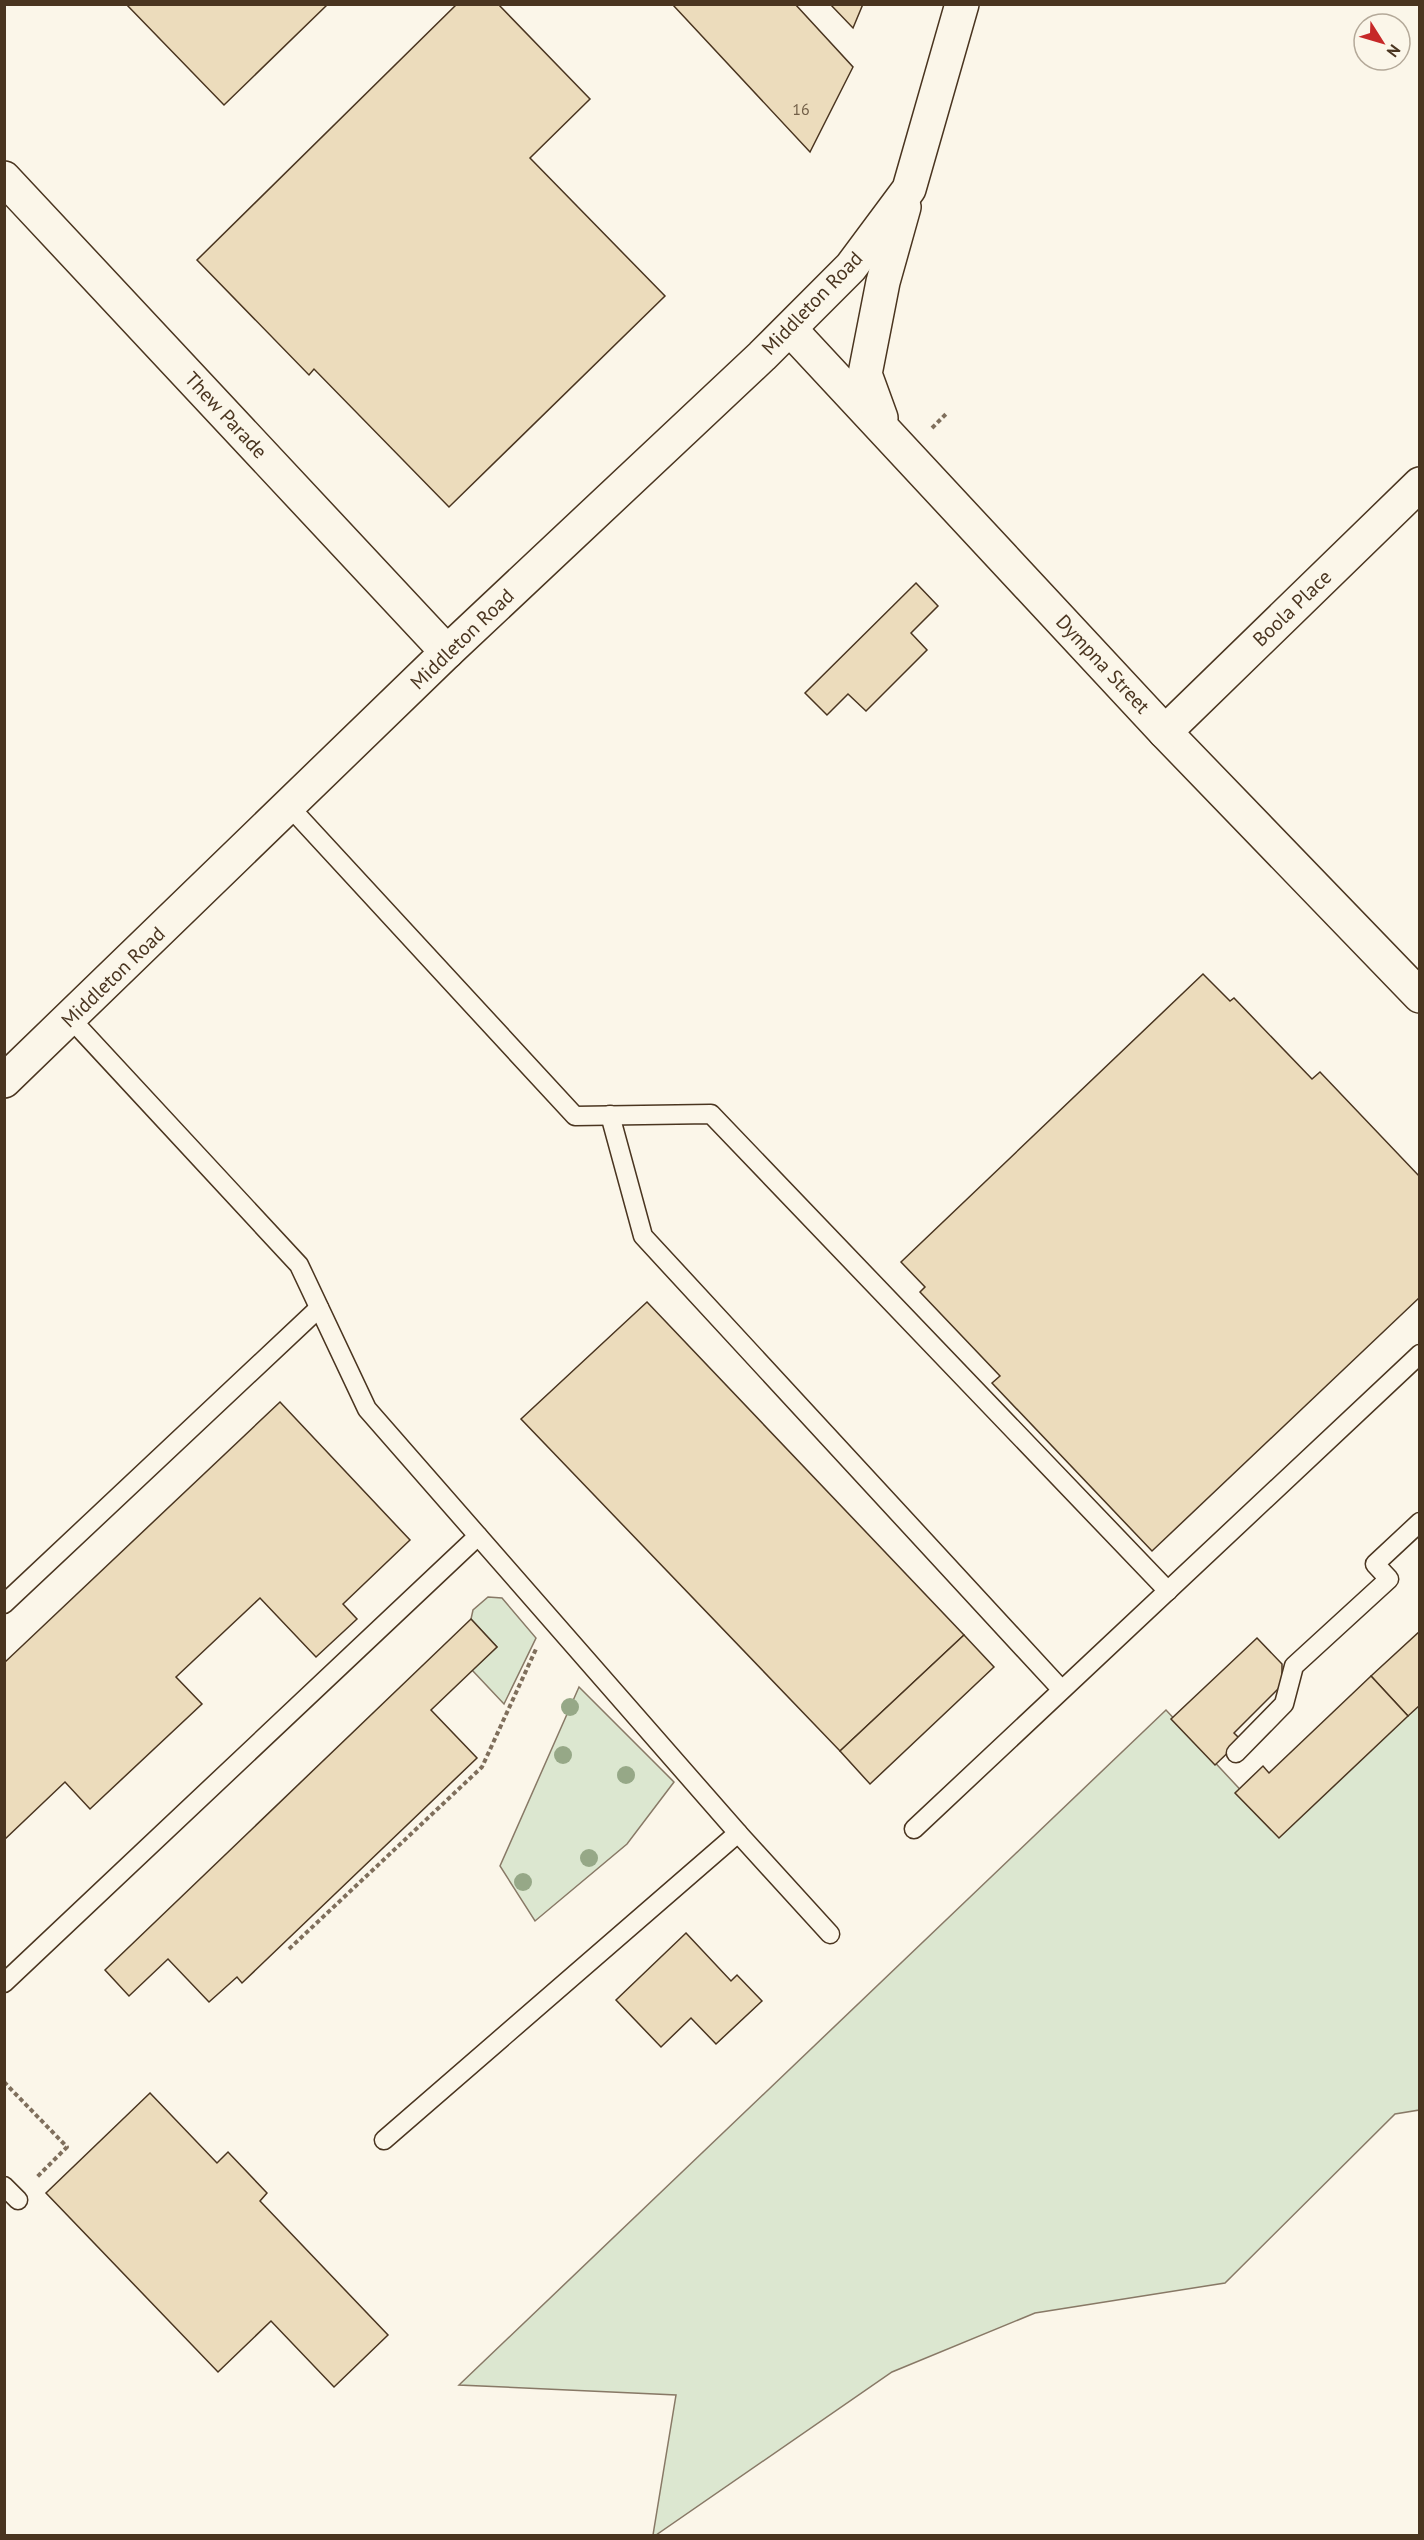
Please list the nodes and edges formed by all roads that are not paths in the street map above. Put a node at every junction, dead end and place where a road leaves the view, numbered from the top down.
1 (962, 4) edge
2 (4, 178) edge
3 (909, 189) junction
4 (790, 329) junction
5 (886, 431) junction
6 (1419, 484) edge
7 (447, 652) junction
8 (1165, 732) junction
9 (288, 805) junction
10 (1419, 996) edge
11 (71, 1019) junction
12 (4, 1081) edge
13 (610, 1115) junction
14 (319, 1308) junction
15 (1419, 1354) edge
16 (1419, 1522) edge
17 (478, 1536) junction
18 (1168, 1590) junction
19 (4, 1604) edge
20 (1061, 1689) junction
21 (1236, 1753) dead end
22 (914, 1829) dead end
23 (738, 1833) junction
24 (830, 1934) dead end
25 (4, 1983) edge
26 (384, 2140) dead end
27 (4, 2186) edge
28 (18, 2200) dead end

1 - 3 street, Middleton Road
2 - 7 street, Thew Parade
3 - 4 street, Middleton Road
3 - 5 street, Middleton Road
4 - 5 street, Dympna Street
4 - 7 street, Middleton Road
5 - 8 street, Dympna Street
6 - 8 street, Boola Place
7 - 9 street, Middleton Road
8 - 10 street, Dympna Street
9 - 11 street, Middleton Road
9 - 13 lane
11 - 12 street, Middleton Road
11 - 14 lane
13 - 18 lane
13 - 20 lane
14 - 17 lane
14 - 19 lane
15 - 18 lane
16 - 21 lane
17 - 23 lane
17 - 25 lane
18 - 20 lane
20 - 22 lane
23 - 24 lane
23 - 26 lane
27 - 28 lane

